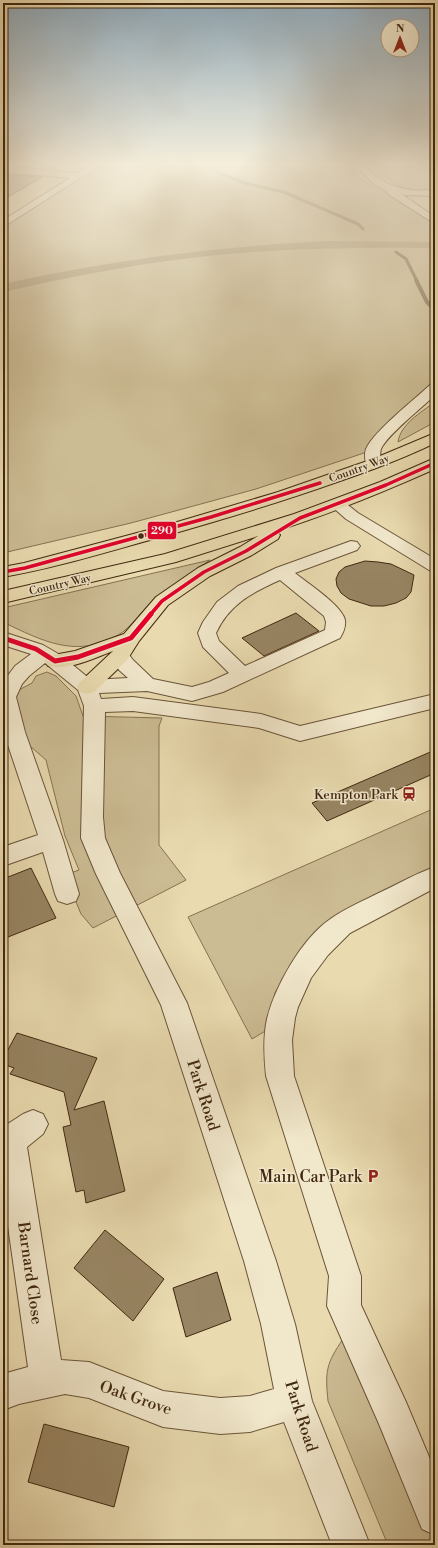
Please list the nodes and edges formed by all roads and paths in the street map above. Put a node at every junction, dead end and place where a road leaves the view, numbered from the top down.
1 (435, 388) edge
2 (435, 437) edge
3 (435, 463) edge
4 (373, 464) junction
5 (337, 504) junction
6 (300, 518) junction
7 (351, 546) dead end
8 (435, 566) edge
9 (3, 572) edge
10 (282, 572) junction
11 (3, 597) edge
12 (3, 638) edge
13 (131, 638) junction
14 (120, 656) junction
15 (49, 657) junction
16 (242, 675) junction
17 (147, 684) junction
18 (91, 697) junction
19 (435, 701) edge
20 (51, 840) junction
21 (3, 857) edge
22 (435, 877) edge
23 (67, 894) dead end
24 (16, 1136) edge
25 (47, 1380) junction
26 (3, 1392) edge
27 (294, 1401) junction
28 (435, 1516) edge
29 (350, 1545) edge

1 - 4 street
2 - 4 highway, Country Way
3 - 5 highway, Country Way
4 - 9 highway, Country Way
5 - 6 highway, Country Way
5 - 8 street
6 - 11 highway, Country Way
6 - 13 highway
7 - 10 street
10 - 16 street
10 - 16 street
12 - 15 street
13 - 14 highway
13 - 15 highway
14 - 17 street
14 - 18 highway
15 - 18 street
15 - 20 street
16 - 17 street
17 - 18 street
18 - 19 street
18 - 27 street, Park Road
20 - 21 street
20 - 23 street
22 - 28 street
24 - 25 street, Barnard Close
25 - 26 street, Oak Grove
25 - 27 street, Oak Grove
27 - 29 street, Park Road

